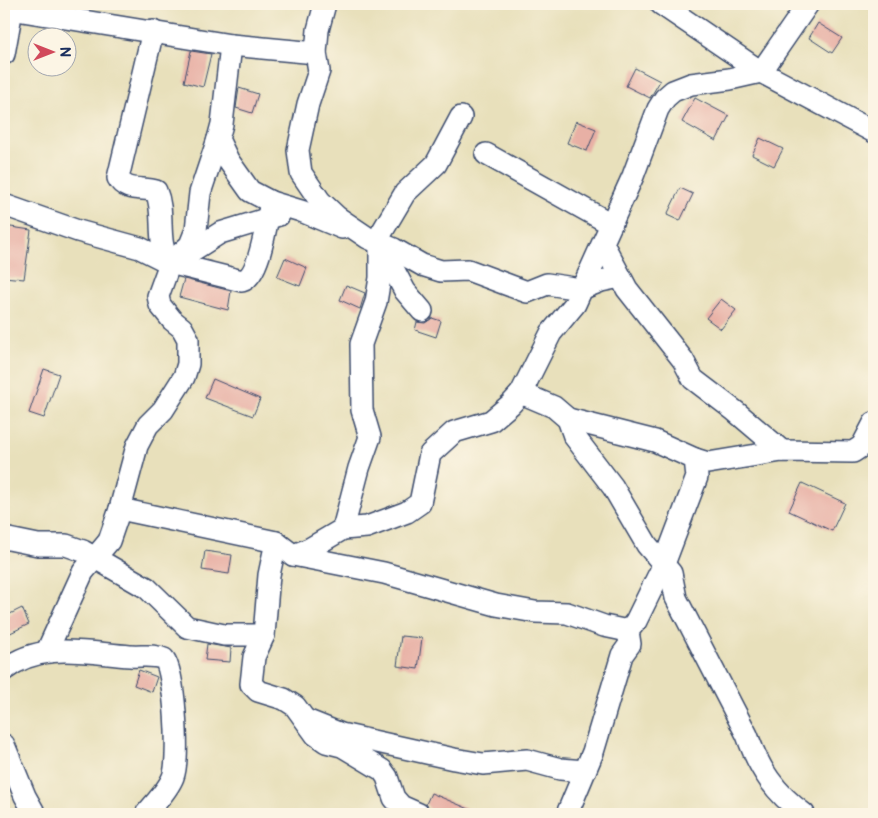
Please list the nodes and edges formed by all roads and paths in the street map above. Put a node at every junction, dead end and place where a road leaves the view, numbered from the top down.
1 (325, 4) edge
2 (661, 4) edge
3 (808, 4) edge
4 (9, 7) edge
5 (153, 32) junction
6 (231, 45) junction
7 (316, 53) junction
8 (4, 54) edge
9 (761, 72) junction
10 (462, 117) dead end
11 (874, 132) edge
12 (218, 139) junction
13 (486, 154) dead end
14 (4, 205) edge
15 (270, 209) junction
16 (607, 234) junction
17 (374, 241) junction
18 (170, 263) junction
19 (620, 277) junction
20 (581, 289) junction
21 (422, 311) dead end
22 (521, 393) junction
23 (568, 419) junction
24 (874, 423) edge
25 (868, 446) edge
26 (782, 451) junction
27 (700, 466) junction
28 (120, 509) junction
29 (343, 529) junction
30 (4, 538) edge
31 (276, 542) junction
32 (293, 555) junction
33 (96, 558) junction
34 (664, 564) junction
35 (628, 631) junction
36 (264, 634) junction
37 (47, 651) junction
38 (4, 670) edge
39 (306, 720) junction
40 (4, 745) edge
41 (560, 770) junction
42 (585, 771) junction
43 (570, 806) edge
44 (35, 814) edge
45 (146, 814) edge
46 (419, 814) edge
47 (804, 814) edge

1 - 7 street
2 - 9 street
3 - 9 street
4 - 5 street
4 - 8 street
5 - 6 street
5 - 18 street
6 - 7 street
6 - 12 street
7 - 17 street
9 - 11 street
9 - 16 street
10 - 17 street
12 - 15 street
12 - 18 street
13 - 16 street
14 - 18 street
15 - 17 street
15 - 18 street
15 - 18 street
16 - 19 street
16 - 20 street
17 - 20 street
17 - 21 street
17 - 29 street
18 - 28 street
19 - 20 street
19 - 26 street
20 - 22 street
22 - 23 street
22 - 29 street
23 - 27 street
23 - 34 street
24 - 25 street
25 - 26 street
26 - 27 street
27 - 34 street
28 - 31 street
28 - 33 street
29 - 32 street
30 - 33 street
31 - 32 street
31 - 36 street
32 - 35 street
33 - 36 street
33 - 37 street
34 - 35 street
34 - 47 street
35 - 42 street
36 - 39 street
37 - 38 street
37 - 45 street
39 - 41 street
39 - 46 street
40 - 44 street
41 - 42 street
41 - 43 street
42 - 43 street

